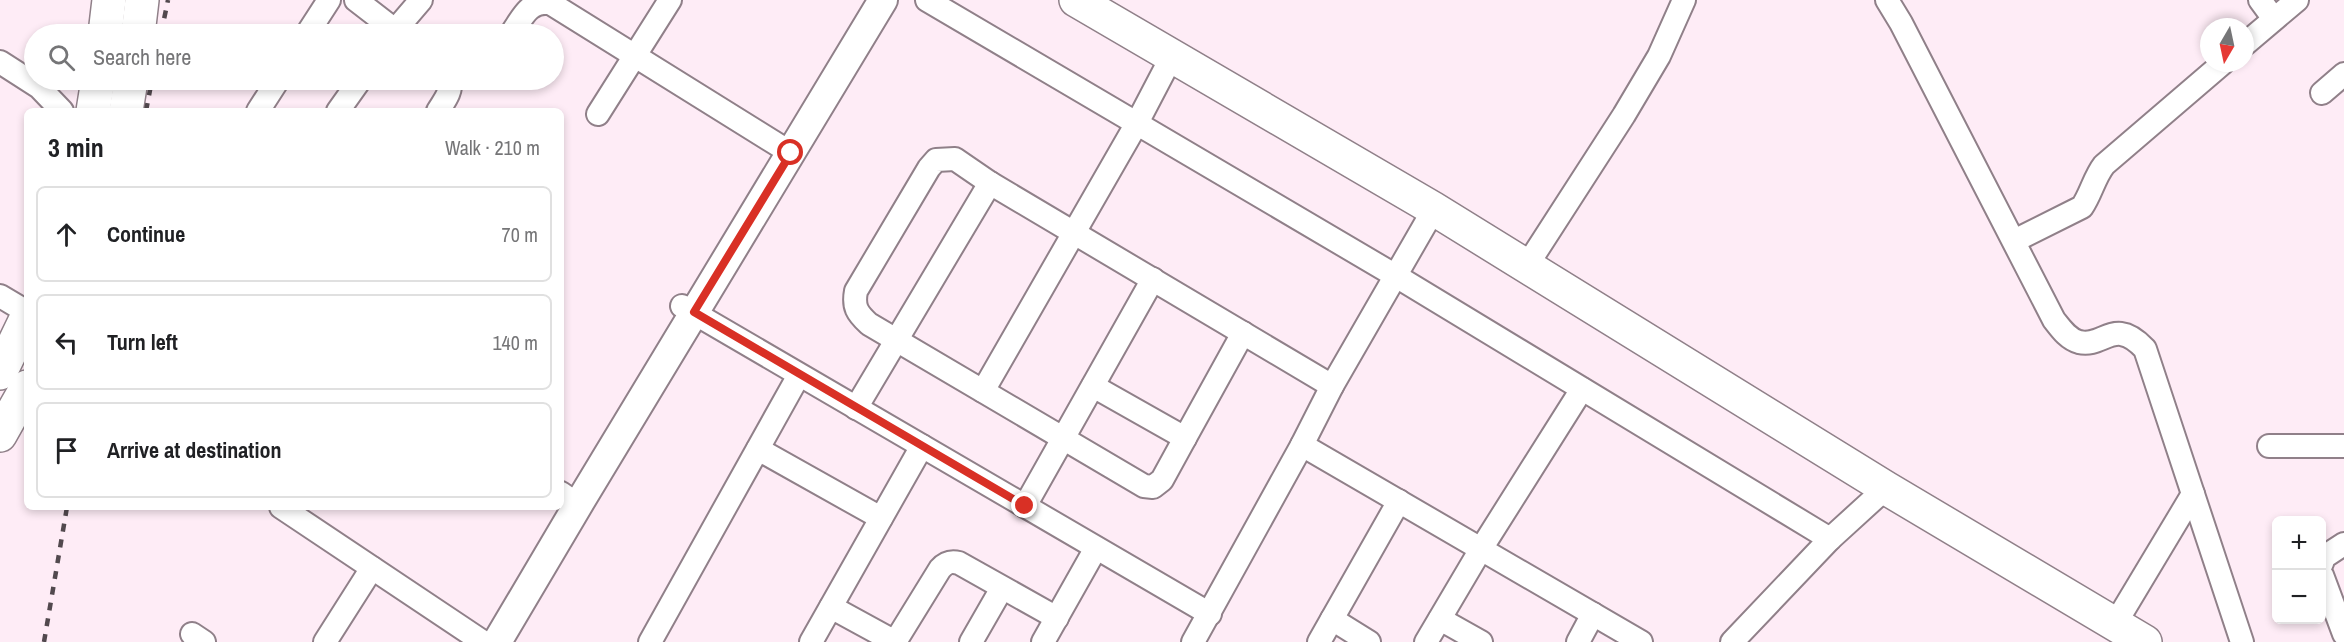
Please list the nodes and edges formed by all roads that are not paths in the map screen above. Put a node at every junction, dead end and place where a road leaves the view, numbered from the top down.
1 (109, 0) edge
2 (141, 0) edge
3 (329, 0) edge
4 (356, 0) edge
5 (421, 0) edge
6 (670, 0) edge
7 (863, 0) edge
8 (883, 0) edge
9 (927, 0) edge
10 (1076, 0) edge
11 (1887, 0) edge
12 (2260, 0) edge
13 (2297, 0) edge
14 (1677, 3) edge
15 (2274, 19) junction
16 (106, 24) edge
17 (139, 24) edge
18 (313, 24) edge
19 (385, 24) edge
20 (403, 24) edge
21 (518, 24) edge
22 (2254, 36) edge
23 (1172, 56) junction
24 (634, 57) junction
25 (0, 62) edge
26 (2212, 72) edge
27 (2344, 74) edge
28 (24, 77) edge
29 (42, 90) edge
30 (96, 90) edge
31 (129, 90) edge
32 (272, 90) edge
33 (353, 90) edge
34 (450, 90) edge
35 (2322, 93) dead end
36 (59, 108) edge
37 (93, 108) edge
38 (126, 108) edge
39 (260, 108) edge
40 (340, 108) edge
41 (440, 108) edge
42 (598, 114) dead end
43 (1137, 123) junction
44 (784, 149) junction
45 (990, 183) junction
46 (1434, 209) junction
47 (1074, 232) junction
48 (2014, 241) junction
49 (1526, 267) junction
50 (1396, 276) junction
51 (1153, 279) junction
52 (0, 296) edge
53 (688, 309) junction
54 (24, 313) edge
55 (24, 321) edge
56 (1243, 333) junction
57 (897, 340) junction
58 (0, 373) edge
59 (799, 375) junction
60 (1093, 386) junction
61 (1332, 386) junction
62 (1582, 389) junction
63 (982, 391) junction
64 (24, 392) edge
65 (856, 408) junction
66 (0, 435) edge
67 (1063, 438) junction
68 (1185, 438) junction
69 (1302, 445) junction
70 (922, 446) junction
71 (2269, 446) dead end
72 (2344, 446) edge
73 (758, 448) junction
74 (1887, 488) junction
75 (2193, 494) junction
76 (569, 498) edge
77 (1399, 501) junction
78 (1025, 506) junction
79 (285, 510) edge
80 (563, 510) edge
81 (881, 518) junction
82 (1830, 539) junction
83 (2344, 544) edge
84 (1096, 548) junction
85 (1481, 549) junction
86 (2326, 556) edge
87 (372, 568) junction
88 (2326, 586) edge
89 (1002, 588) junction
90 (831, 607) junction
91 (1210, 614) junction
92 (1593, 614) junction
93 (1057, 618) junction
94 (1332, 619) junction
95 (1440, 619) junction
96 (2115, 624) junction
97 (2344, 634) edge
98 (496, 638) edge
99 (324, 642) edge
100 (650, 642) edge
101 (811, 642) edge
102 (895, 642) edge
103 (970, 642) edge
104 (1043, 642) edge
105 (1192, 642) edge
106 (1319, 642) edge
107 (1369, 642) edge
108 (1426, 642) edge
109 (1480, 642) edge
110 (1578, 642) edge
111 (1641, 642) edge
112 (1732, 642) edge
113 (2145, 642) edge
114 (2242, 642) edge

1 - 16 main road
2 - 17 main road
3 - 18 street
4 - 19 street
5 - 20 street
6 - 24 street
7 - 44 street
8 - 44 street
9 - 43 street
10 - 23 main road
11 - 48 street
12 - 15 street
13 - 15 street
14 - 49 street
15 - 22 street
21 - 24 street
23 - 43 street
23 - 46 main road
24 - 42 street
24 - 44 street
25 - 28 street
26 - 48 street
27 - 35 street
29 - 36 street
30 - 37 main road
31 - 38 main road
32 - 39 street
33 - 40 street
34 - 41 street
43 - 47 street
43 - 50 street
44 - 53 street
45 - 47 street
45 - 57 street
45 - 57 street
46 - 49 main road
46 - 50 street
47 - 51 street
47 - 63 street
48 - 75 street
49 - 74 main road
50 - 61 street
50 - 62 street
51 - 56 street
51 - 60 street
52 - 54 street
53 - 59 street
53 - 76 street
55 - 58 main road
56 - 61 street
56 - 68 street
57 - 63 street
57 - 65 street
59 - 65 street
59 - 73 street
60 - 67 street
60 - 68 street
61 - 69 street
62 - 82 street
62 - 85 street
63 - 67 street
64 - 66 main road
65 - 70 street
67 - 68 street
67 - 78 street
69 - 77 street
69 - 91 street
70 - 78 street
70 - 81 street
71 - 72 street
73 - 81 street
73 - 100 street
74 - 82 street
74 - 96 main road
75 - 96 street
75 - 114 street
77 - 85 street
77 - 94 street
78 - 84 street
79 - 87 street
80 - 98 street
81 - 90 street
82 - 112 street
83 - 86 street
84 - 91 street
84 - 93 street
85 - 92 street
85 - 95 street
87 - 98 street
87 - 99 street
88 - 97 street
89 - 93 street
89 - 102 street
89 - 103 street
90 - 101 street
90 - 102 street
91 - 105 street
92 - 110 street
92 - 111 street
93 - 104 street
94 - 106 street
94 - 107 street
95 - 108 street
95 - 109 street
96 - 113 main road

